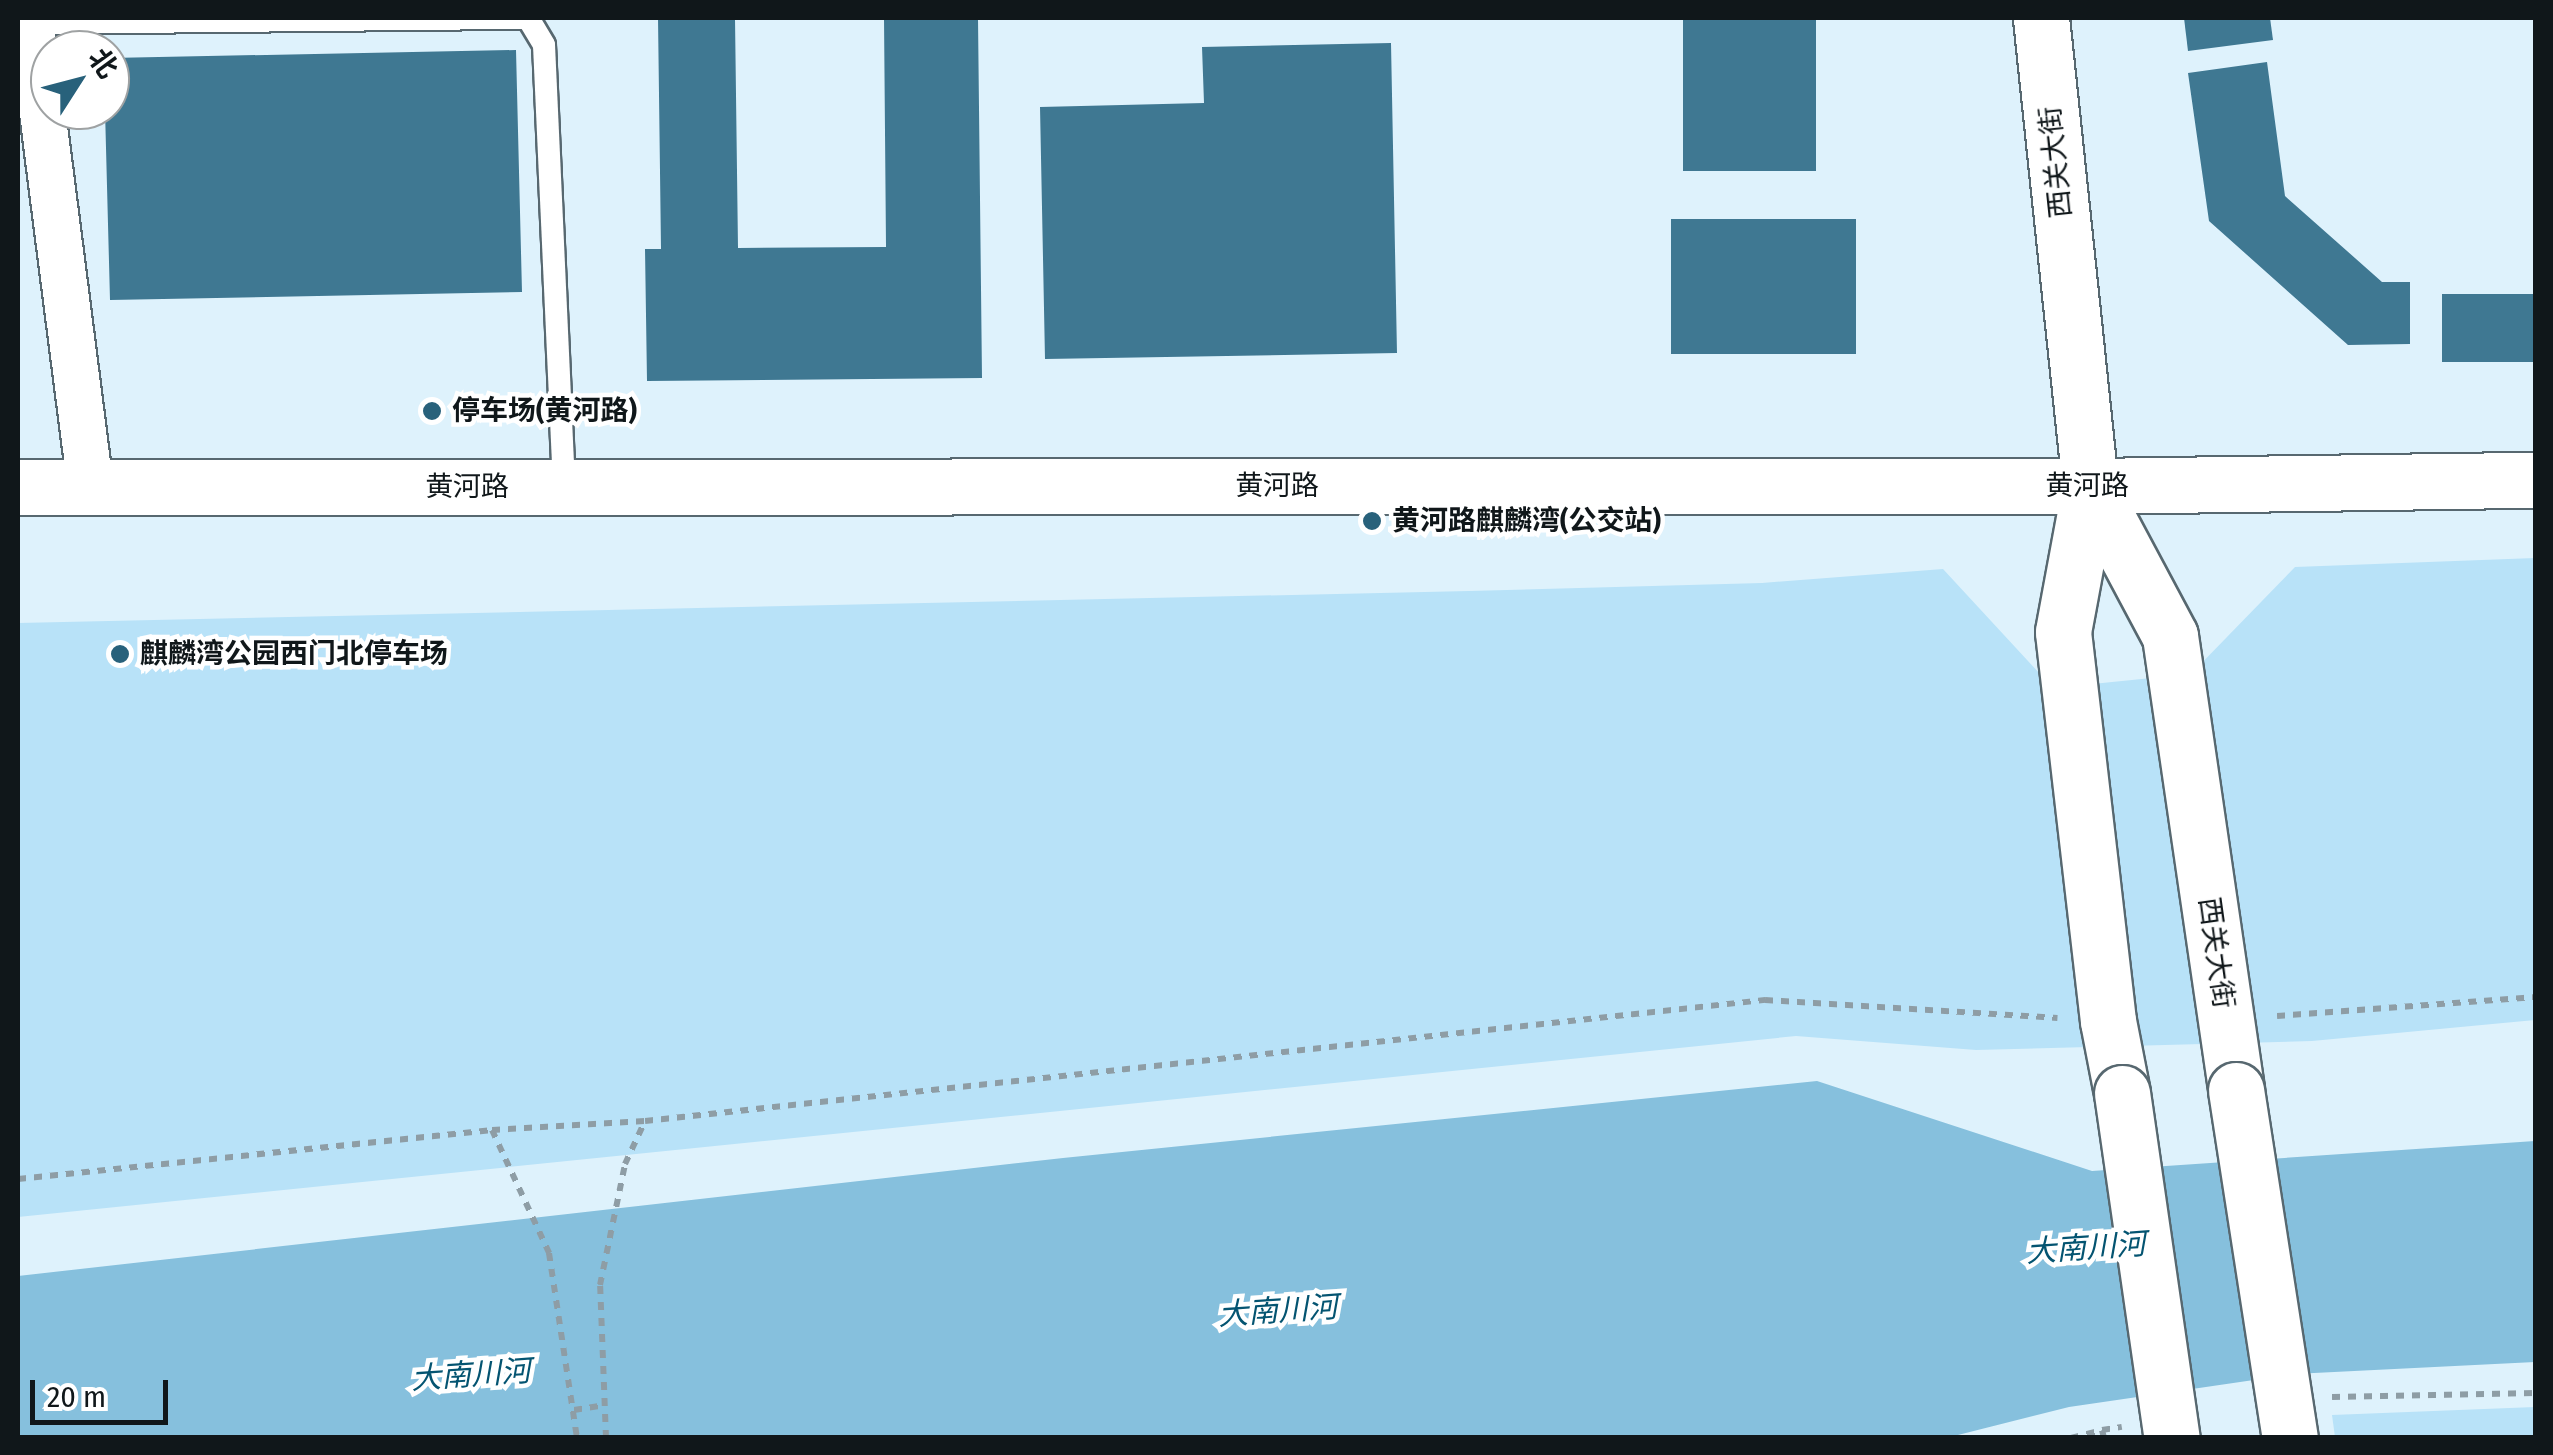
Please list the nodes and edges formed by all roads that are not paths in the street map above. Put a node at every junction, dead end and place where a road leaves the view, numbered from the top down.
1 (2041, 18) edge
2 (30, 20) edge
3 (2536, 480) edge
4 (564, 486) junction
5 (2090, 486) junction
6 (18, 487) edge
7 (90, 487) junction
8 (2172, 1438) edge
9 (2290, 1438) edge

1 - 5 main road, 西关大街
2 - 4 lane
2 - 7 street
3 - 5 main road, 黄河路
4 - 5 main road, 黄河路
4 - 7 main road, 黄河路
5 - 8 main road, 西关大街, bridge
5 - 9 main road, 西关大街, bridge
6 - 7 main road, 黄河路

